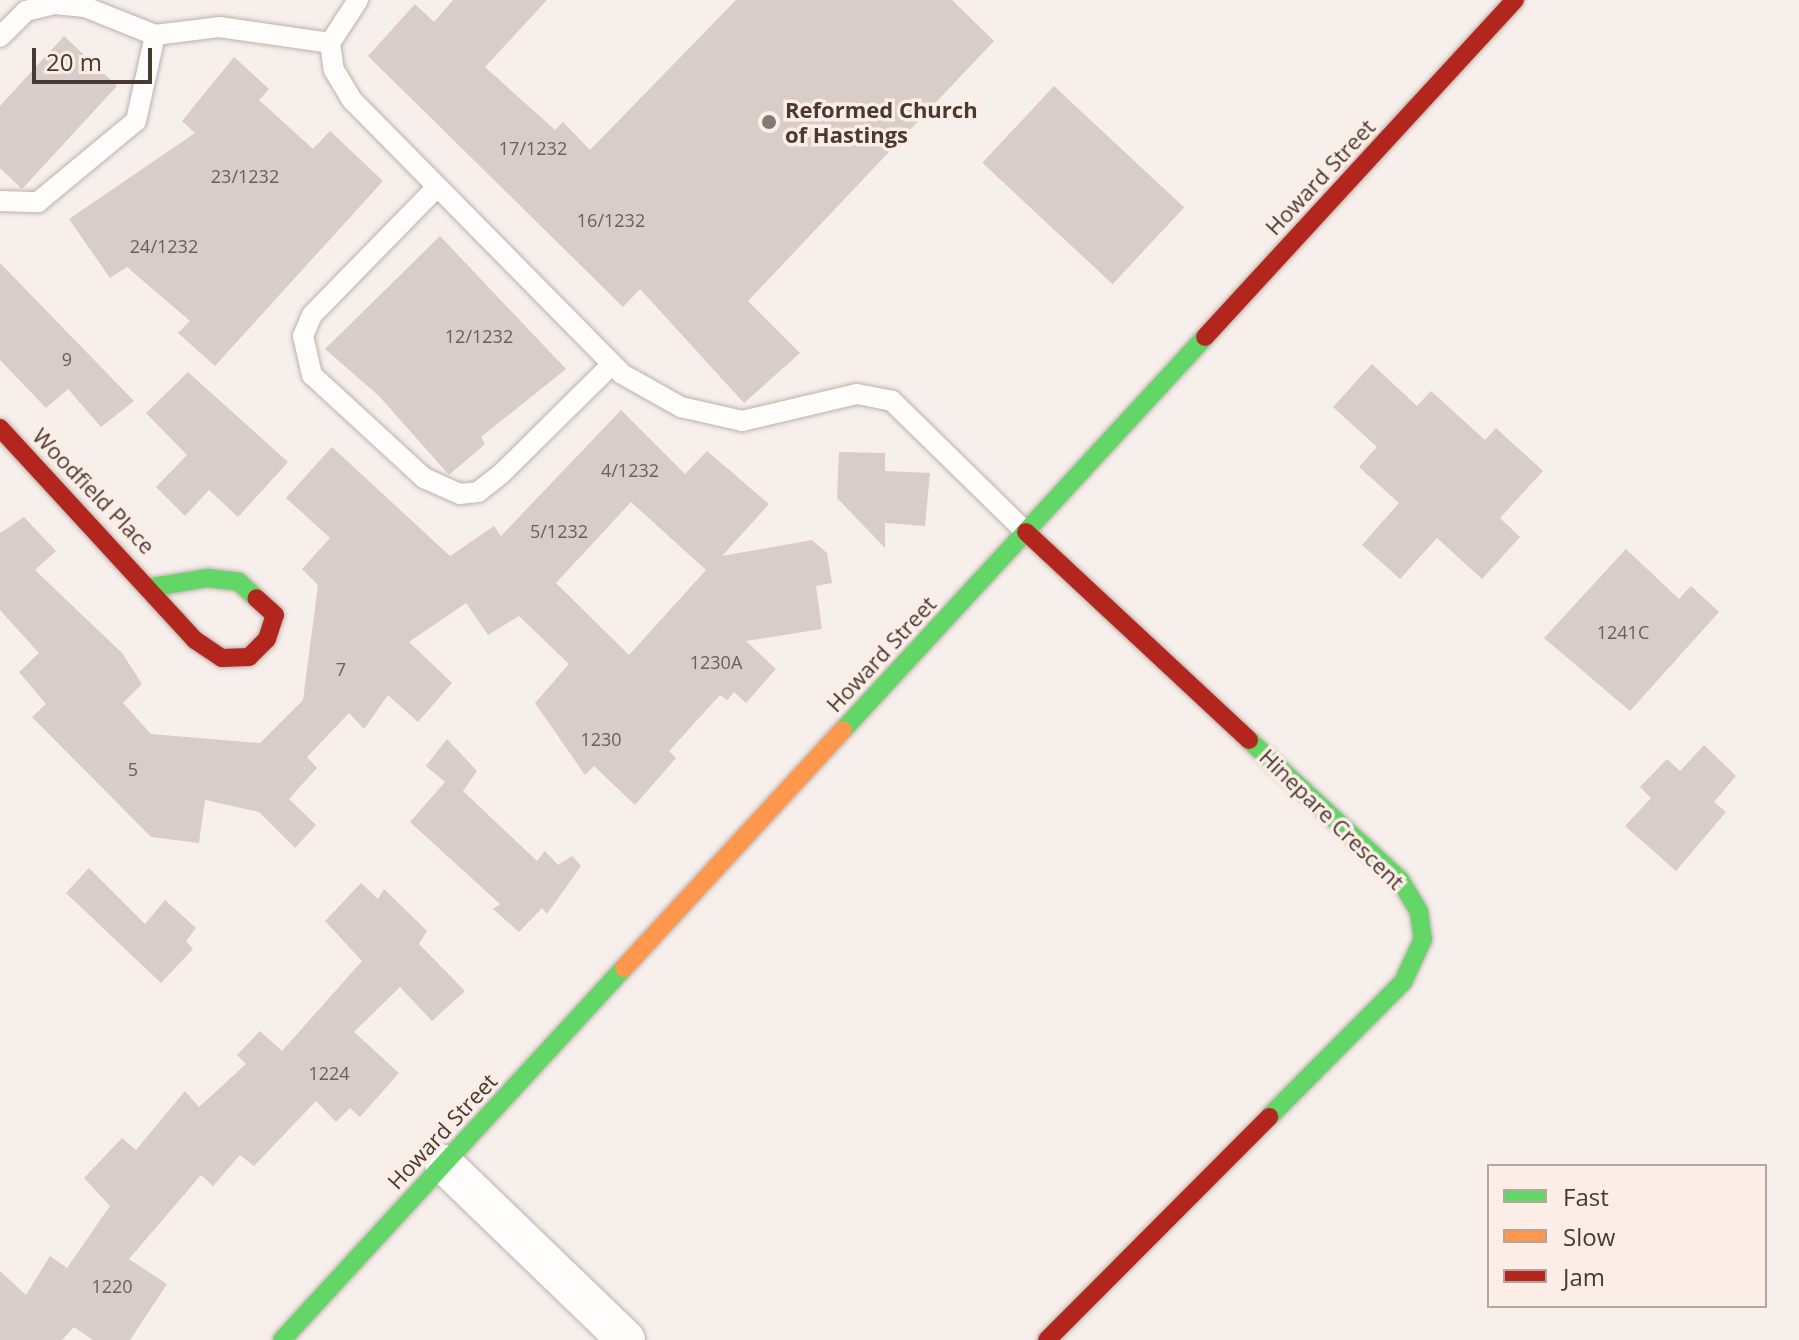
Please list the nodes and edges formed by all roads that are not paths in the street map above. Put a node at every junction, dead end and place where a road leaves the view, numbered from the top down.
1 (358, 0) edge
2 (1515, 0) edge
3 (155, 35) junction
4 (0, 37) edge
5 (330, 43) junction
6 (437, 187) junction
7 (0, 201) edge
8 (612, 364) junction
9 (0, 428) edge
10 (1026, 532) junction
11 (153, 587) junction
12 (444, 1164) junction
13 (282, 1340) edge
14 (626, 1340) edge
15 (1047, 1340) edge

1 - 5 lane
2 - 10 street, Howard Street
3 - 4 lane
3 - 5 lane
3 - 7 lane
5 - 6 lane
6 - 8 lane
6 - 8 lane
8 - 10 lane
9 - 11 street, Woodfield Place
10 - 12 street, Howard Street
10 - 15 street, Hinepare Crescent
11 - 11 street, Woodfield Place
12 - 13 street, Howard Street
12 - 14 street

